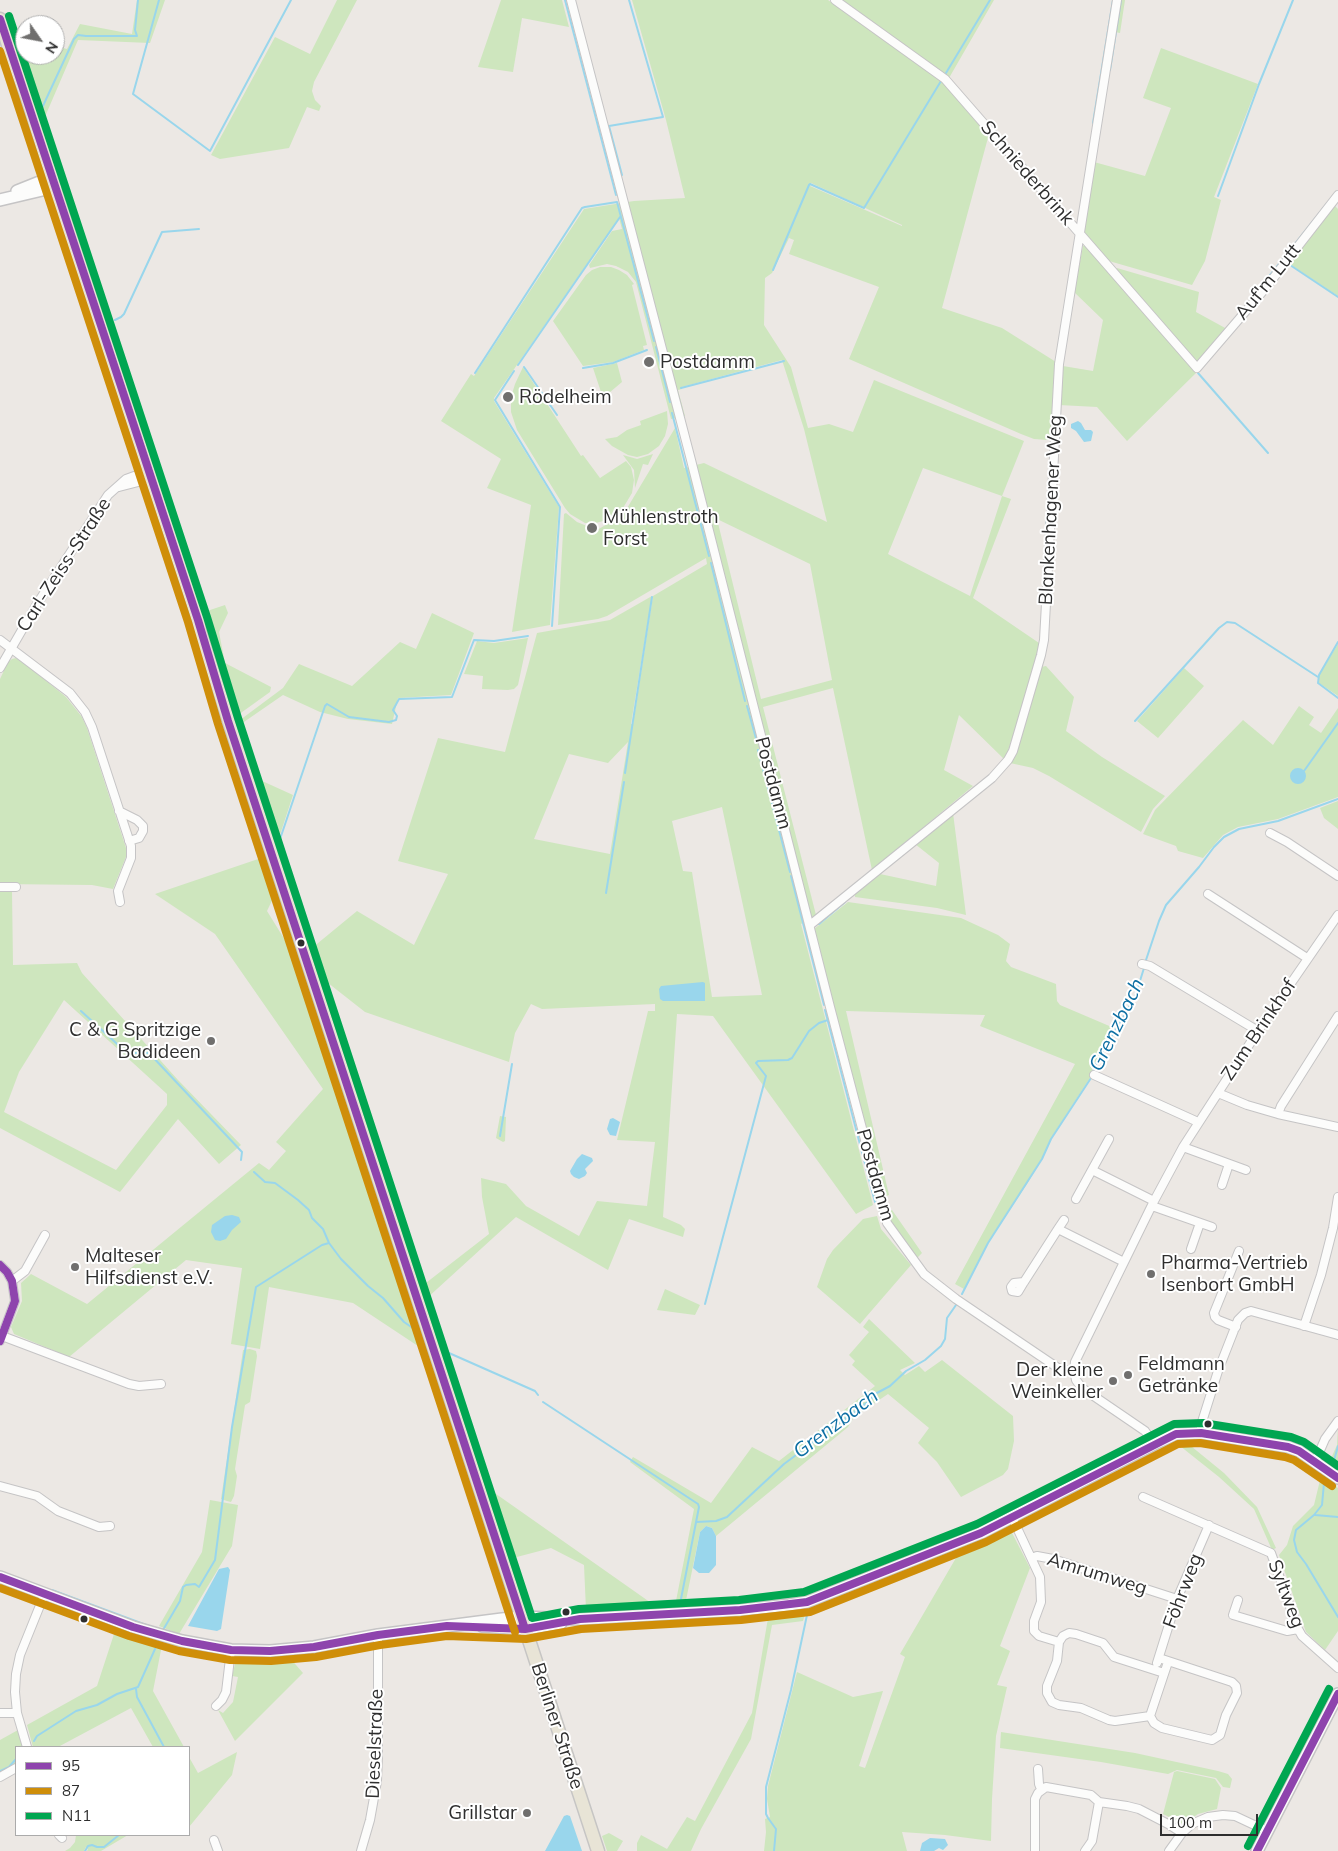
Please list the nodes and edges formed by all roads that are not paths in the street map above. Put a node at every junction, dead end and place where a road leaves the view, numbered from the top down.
1 (571, 0) edge
2 (835, 0) edge
3 (1117, 0) edge
4 (0, 19) edge
5 (51, 183) junction
6 (1338, 195) edge
7 (1, 199) edge
8 (1080, 234) junction
9 (1197, 368) joint
10 (146, 476) junction
11 (0, 640) edge
12 (11, 647) junction
13 (0, 668) edge
14 (119, 811) junction
15 (1270, 833) dead end
16 (129, 841) junction
17 (1338, 876) edge
18 (0, 887) edge
19 (16, 887) dead end
20 (1208, 894) dead end
21 (120, 902) dead end
22 (1338, 914) edge
23 (810, 925) junction
24 (1308, 958) junction
25 (1146, 965) dead end
26 (1338, 1016) edge
27 (1258, 1031) junction
28 (1094, 1075) dead end
29 (1218, 1093) junction
30 (1278, 1114) junction
31 (1198, 1122) junction
32 (1338, 1127) edge
33 (1109, 1139) dead end
34 (1183, 1146) junction
35 (1229, 1164) junction
36 (1092, 1170) junction
37 (1246, 1170) dead end
38 (1222, 1185) dead end
39 (1338, 1197) edge
40 (1076, 1200) dead end
41 (1153, 1203) junction
42 (1064, 1220) dead end
43 (1200, 1223) junction
44 (1212, 1228) dead end
45 (1058, 1230) junction
46 (44, 1235) dead end
47 (1191, 1249) dead end
48 (1239, 1251) dead end
49 (1124, 1262) junction
50 (0, 1265) edge
51 (12, 1281) junction
52 (1024, 1282) dead end
53 (1304, 1326) junction
54 (1236, 1327) junction
55 (1338, 1335) edge
56 (1, 1338) edge
57 (1074, 1370) junction
58 (161, 1384) dead end
59 (1338, 1421) edge
60 (1201, 1433) junction
61 (1154, 1444) junction
62 (1315, 1462) junction
63 (1338, 1478) edge
64 (0, 1486) edge
65 (1143, 1497) dead end
66 (1012, 1517) junction
67 (1209, 1525) junction
68 (110, 1526) dead end
69 (1032, 1558) junction
70 (0, 1577) edge
71 (45, 1594) junction
72 (1177, 1599) junction
73 (1238, 1600) dead end
74 (523, 1623) junction
75 (1298, 1629) junction
76 (378, 1635) junction
77 (1059, 1642) junction
78 (231, 1650) junction
79 (1159, 1658) junction
80 (1168, 1662) junction
81 (1338, 1668) edge
82 (1155, 1669) junction
83 (1164, 1673) junction
84 (1338, 1694) edge
85 (216, 1706) dead end
86 (0, 1713) edge
87 (17, 1713) junction
88 (1150, 1716) junction
89 (27, 1746) edge
90 (15, 1769) edge
91 (1038, 1769) dead end
92 (0, 1777) edge
93 (1041, 1789) junction
94 (1099, 1802) junction
95 (1267, 1831) junction
96 (1182, 1833) junction
97 (214, 1840) dead end
98 (218, 1851) edge
99 (361, 1851) edge
100 (598, 1851) edge
101 (1035, 1851) edge
102 (1086, 1851) edge
103 (1169, 1851) edge
104 (1256, 1851) edge

1 - 23 street, Postdamm
2 - 8 street, Schniederbrink
3 - 8 street, Blankenhagener Weg
4 - 5 main road, Berliner Straße
5 - 7 street
5 - 10 main road, Berliner Straße
6 - 9 street, Auf'm Lutt
8 - 9 street, Schniederbrink
8 - 23 street, Blankenhagener Weg
10 - 12 street, Carl-Zeiss-Straße
10 - 74 main road, Berliner Straße
11 - 12 street
12 - 13 street, Carl-Zeiss-Straße
12 - 14 street
14 - 16 street
14 - 16 street
15 - 17 street
16 - 21 street
18 - 19 street
20 - 24 street
22 - 24 street, Zum Brinkhof
23 - 57 street, Postdamm
24 - 27 street, Zum Brinkhof
25 - 27 street
26 - 30 street
27 - 29 street, Zum Brinkhof
28 - 31 street
29 - 30 street
29 - 31 street, Zum Brinkhof
30 - 32 street
31 - 34 street, Zum Brinkhof
33 - 36 street
34 - 35 street
34 - 41 street, Zum Brinkhof
35 - 37 street
35 - 38 street
36 - 40 street
36 - 41 street
39 - 53 street
41 - 43 street
41 - 49 street, Zum Brinkhof
42 - 45 street
43 - 44 street
43 - 47 street
45 - 49 street
45 - 52 street
46 - 51 street
48 - 54 street
49 - 57 street, Zum Brinkhof
50 - 51 street
51 - 56 street
53 - 54 street
53 - 55 street
54 - 60 street
56 - 58 street
57 - 61 street
59 - 62 street
60 - 61 street
60 - 62 street
61 - 66 street
62 - 63 street
64 - 68 street
65 - 67 street, Syltweg
66 - 69 street, Amrumweg
66 - 74 street
67 - 72 street, Föhrweg
67 - 75 street, Syltweg
69 - 72 street, Amrumweg
69 - 77 street
70 - 71 street
71 - 78 street
71 - 87 street
72 - 79 street, Föhrweg
73 - 75 street
74 - 76 street
74 - 100 main road, Berliner Straße
75 - 81 street, Syltweg
76 - 78 street
76 - 99 street, Dieselstraße
77 - 82 street
77 - 88 street
78 - 85 street
79 - 80 street
79 - 82 street, Föhrweg
80 - 83 street
80 - 88 street
82 - 83 street
83 - 88 street
84 - 95 street
86 - 87 street
87 - 89 street
90 - 92 street
91 - 93 street
93 - 94 street
93 - 101 street
94 - 96 street
94 - 102 street
95 - 96 street
95 - 104 street
96 - 103 street
97 - 98 street

